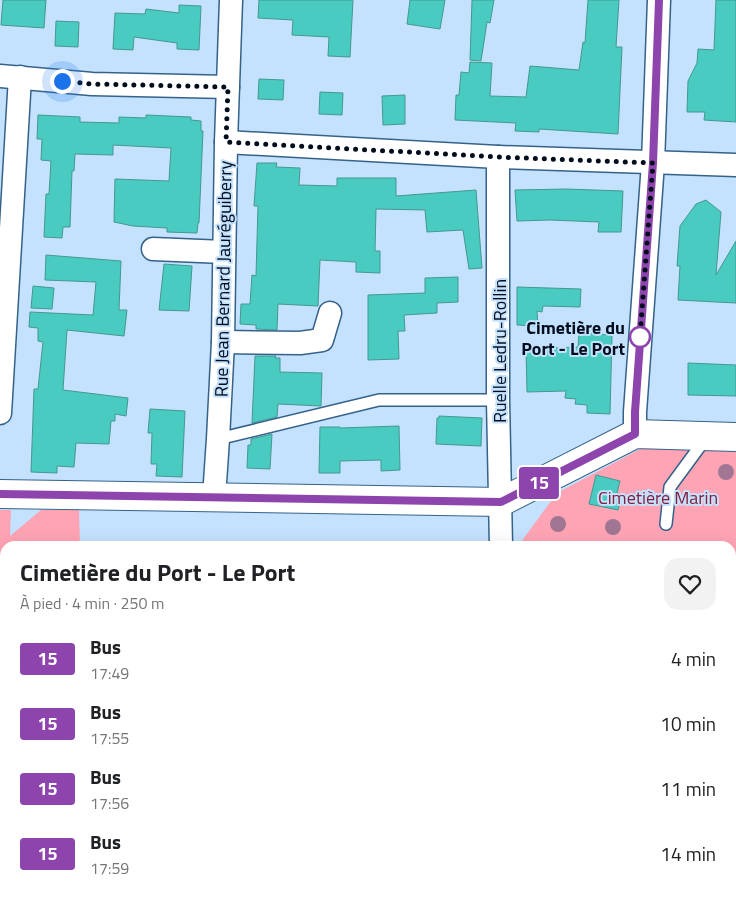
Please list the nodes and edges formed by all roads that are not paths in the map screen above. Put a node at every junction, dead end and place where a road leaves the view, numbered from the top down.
1 (231, 0) edge
2 (660, 0) edge
3 (10, 76) edge
4 (228, 87) junction
5 (226, 142) junction
6 (498, 157) junction
7 (653, 163) junction
8 (736, 165) edge
9 (153, 249) dead end
10 (224, 252) junction
11 (330, 313) dead end
12 (223, 342) junction
13 (498, 400) junction
14 (0, 413) edge
15 (635, 434) junction
16 (707, 436) junction
17 (736, 437) edge
18 (218, 439) junction
19 (0, 494) edge
20 (214, 498) junction
21 (501, 502) junction
22 (666, 524) dead end
23 (501, 541) edge

1 - 4 street, Rue Jean Bernard Jauréguiberry
2 - 7 street
3 - 4 street
3 - 14 street
4 - 5 street, Rue Jean Bernard Jauréguiberry
5 - 6 street
5 - 10 street, Rue Jean Bernard Jauréguiberry
6 - 7 street
6 - 13 street, Ruelle Ledru-Rollin
7 - 8 street
7 - 15 street
9 - 10 street
10 - 12 street, Rue Jean Bernard Jauréguiberry
11 - 12 street
12 - 18 street, Rue Jean Bernard Jauréguiberry
13 - 18 lane
13 - 21 street, Ruelle Ledru-Rollin
15 - 16 street
15 - 21 street
16 - 17 street
16 - 22 lane
18 - 20 street, Rue Jean Bernard Jauréguiberry
19 - 20 street
20 - 21 street
21 - 23 street, Ruelle Ledru-Rollin

